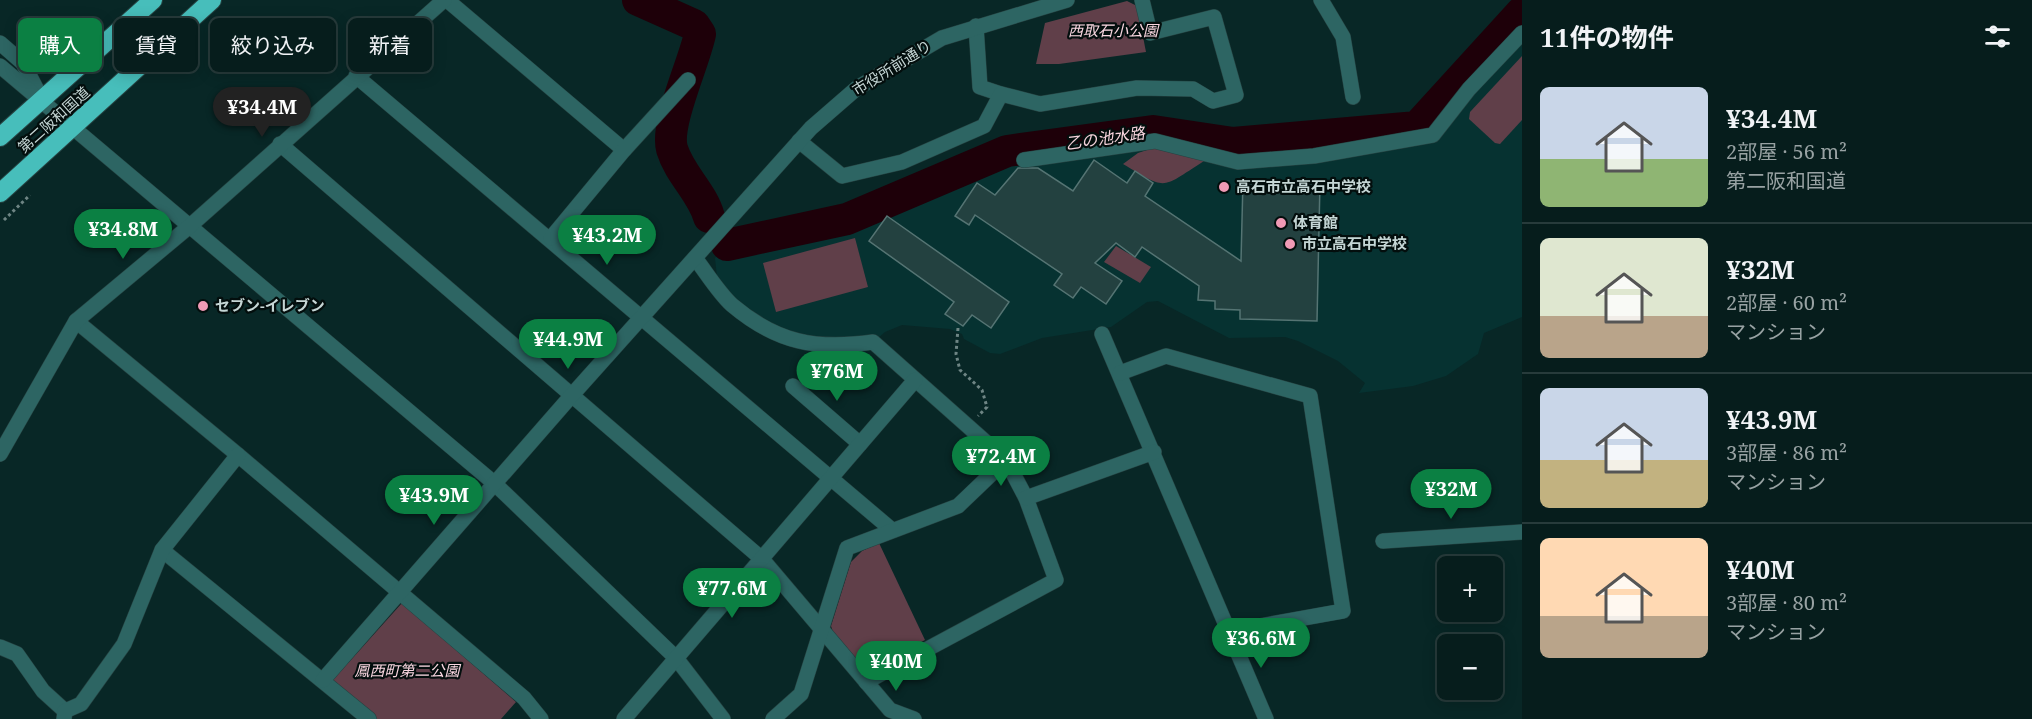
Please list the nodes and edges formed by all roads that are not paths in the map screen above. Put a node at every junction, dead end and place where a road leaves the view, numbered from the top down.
1 (153, 0) edge
2 (212, 0) edge
3 (445, 0) edge
4 (1067, 0) edge
5 (1142, 0) edge
6 (1321, 0) edge
7 (976, 26) junction
8 (1522, 33) edge
9 (0, 43) edge
10 (0, 66) edge
11 (356, 76) junction
12 (688, 80) dead end
13 (1001, 94) junction
14 (1353, 97) dead end
15 (42, 99) junction
16 (72, 128) junction
17 (0, 137) edge
18 (799, 141) junction
19 (280, 144) junction
20 (624, 150) junction
21 (1024, 160) dead end
22 (0, 193) edge
23 (191, 225) junction
24 (551, 238) junction
25 (695, 258) junction
26 (643, 318) junction
27 (76, 321) junction
28 (1102, 334) dead end
29 (1120, 373) junction
30 (915, 380) junction
31 (793, 386) dead end
32 (572, 395) junction
33 (860, 444) junction
34 (1154, 452) junction
35 (0, 454) edge
36 (238, 454) junction
37 (1006, 460) junction
38 (832, 479) junction
39 (494, 483) junction
40 (1026, 498) junction
41 (892, 530) junction
42 (1522, 532) edge
43 (1383, 541) dead end
44 (162, 550) junction
45 (762, 559) junction
46 (398, 591) junction
47 (823, 630) junction
48 (1227, 632) junction
49 (0, 647) edge
50 (676, 658) junction
51 (323, 681) junction
52 (866, 682) junction
53 (65, 715) edge
54 (369, 719) edge
55 (541, 719) edge
56 (624, 719) edge
57 (723, 719) edge
58 (773, 719) edge
59 (914, 719) edge
60 (1266, 719) edge

1 - 15 highway, 第二阪和国道
2 - 16 highway, 第二阪和国道
3 - 11 street
3 - 20 street
4 - 7 street, 市役所前通り
5 - 13 street
6 - 14 street
7 - 13 street
7 - 18 street, 市役所前通り
8 - 21 street
9 - 15 street
10 - 15 street
11 - 19 street
11 - 24 street
12 - 20 street
13 - 18 street
15 - 16 street
15 - 17 highway, 第二阪和国道
16 - 22 highway, 第二阪和国道
16 - 23 street
18 - 25 street, 市役所前通り
19 - 23 street
19 - 32 street
20 - 24 street
23 - 27 street
23 - 39 street
24 - 26 street
25 - 26 street, 市役所前通り
25 - 30 street
26 - 32 street, 市役所前通り
26 - 38 street
27 - 35 street
27 - 36 street
28 - 29 street
29 - 34 street
29 - 48 street
30 - 33 street
30 - 37 street
31 - 33 street
32 - 39 street, 市役所前通り
32 - 45 street
33 - 38 street
34 - 40 street
34 - 48 street
36 - 44 street
36 - 46 street
37 - 40 street
37 - 41 street
38 - 41 street
38 - 45 street
39 - 46 street, 市役所前通り
39 - 50 street
40 - 52 street
41 - 47 street
42 - 43 street
44 - 51 street
44 - 53 street
45 - 47 street
45 - 50 street
46 - 51 street, 市役所前通り
46 - 55 street
47 - 52 street
47 - 58 street
48 - 60 street
49 - 53 street
50 - 56 street
50 - 57 street
51 - 54 street
52 - 59 street

